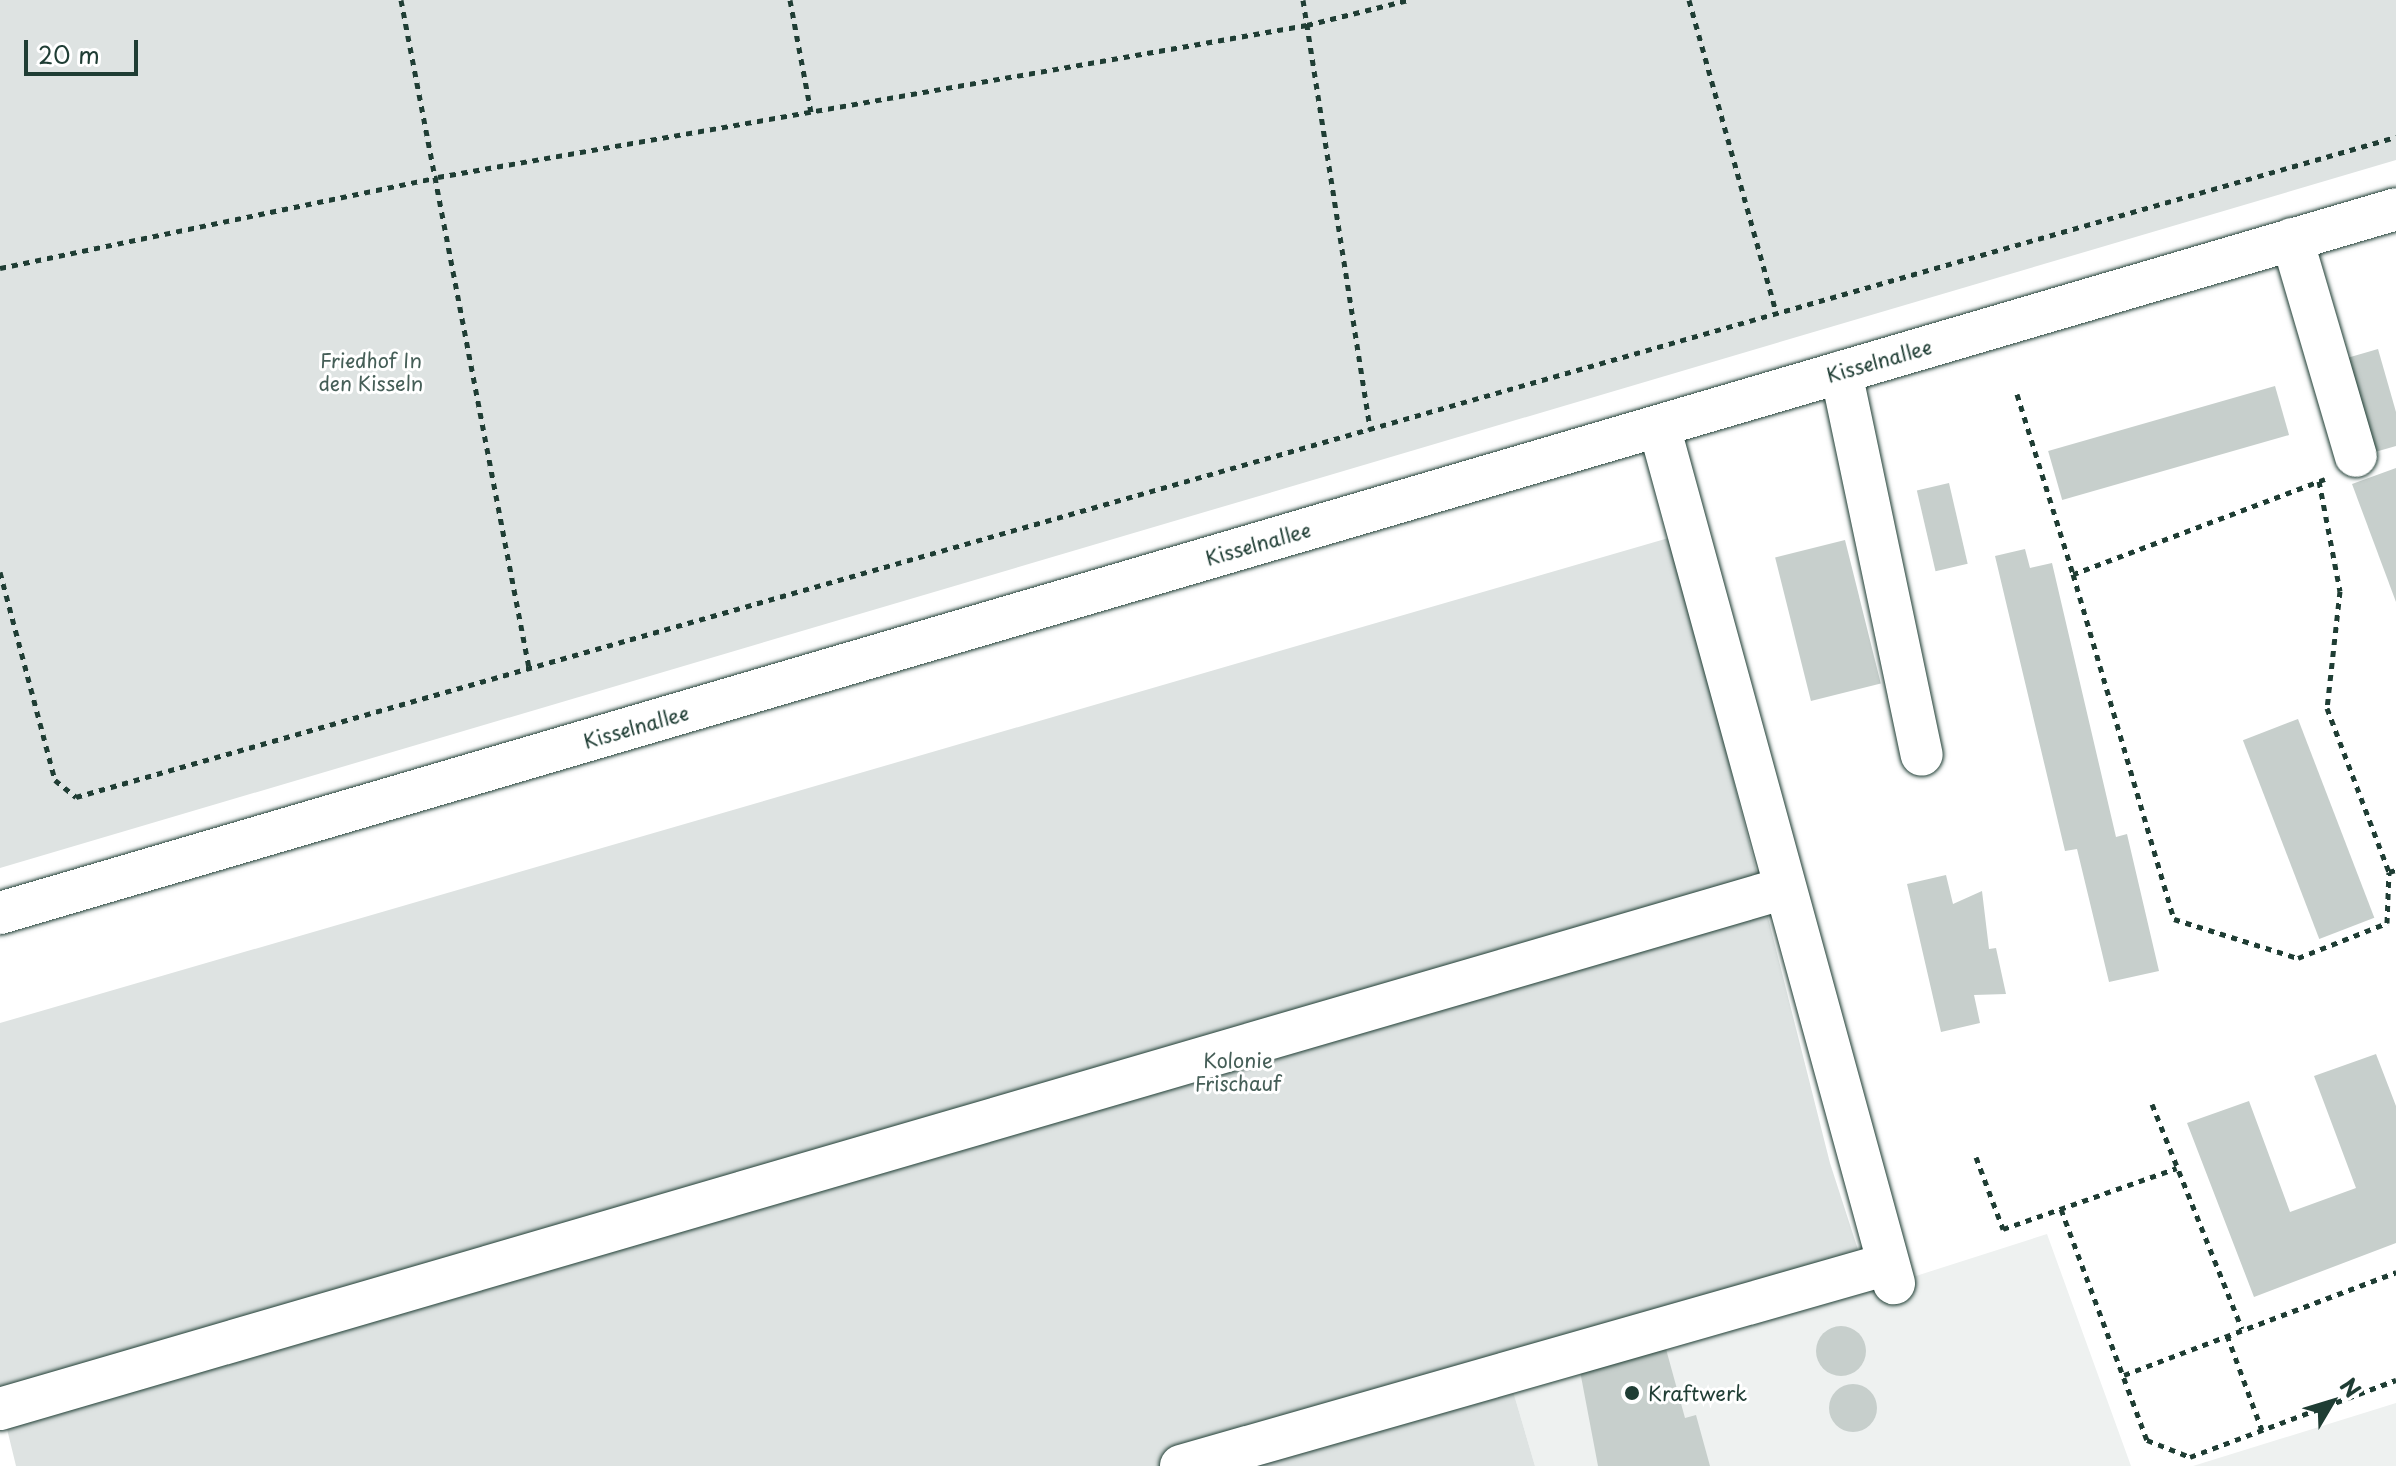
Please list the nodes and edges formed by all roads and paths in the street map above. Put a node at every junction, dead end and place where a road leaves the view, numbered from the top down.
1 (401, 0) edge
2 (790, 0) edge
3 (1303, 0) edge
4 (1408, 0) edge
5 (1689, 0) edge
6 (1307, 25) junction
7 (811, 112) junction
8 (2396, 137) edge
9 (438, 177) junction
10 (2396, 209) edge
11 (2292, 239) junction
12 (0, 268) edge
13 (1776, 312) junction
14 (1841, 372) junction
15 (2017, 394) dead end
16 (1659, 426) junction
17 (1370, 430) junction
18 (2356, 456) dead end
19 (0, 572) edge
20 (2073, 574) junction
21 (529, 668) junction
22 (1922, 755) dead end
23 (2393, 871) edge
24 (120, 880) junction
25 (1785, 888) junction
26 (0, 913) edge
27 (0, 942) edge
28 (2152, 1104) dead end
29 (1976, 1157) dead end
30 (2177, 1168) junction
31 (2061, 1209) junction
32 (2396, 1272) edge
33 (2242, 1329) junction
34 (2227, 1335) junction
35 (2124, 1375) junction
36 (2396, 1380) edge
37 (0, 1409) edge
38 (2262, 1430) junction
39 (1181, 1466) edge

1 - 9 path
2 - 7 path
3 - 6 path
4 - 6 path
5 - 13 path
6 - 7 path
6 - 17 path
7 - 9 path
8 - 13 path
9 - 12 path
9 - 21 path
10 - 11 street, Kisselnallee
11 - 14 street, Kisselnallee
11 - 18 street
13 - 17 path
14 - 16 street, Kisselnallee
14 - 22 street
15 - 20 path
16 - 24 street, Kisselnallee
16 - 25 street
17 - 21 path
19 - 21 path
20 - 23 path
20 - 23 path
24 - 26 street, Kisselnallee
24 - 27 street, Kisselnallee
25 - 37 street
25 - 39 street
28 - 30 path
29 - 31 path
30 - 31 path
30 - 33 path
31 - 35 path
32 - 33 path
33 - 34 path
34 - 35 path
34 - 38 path
35 - 38 path
36 - 38 path

